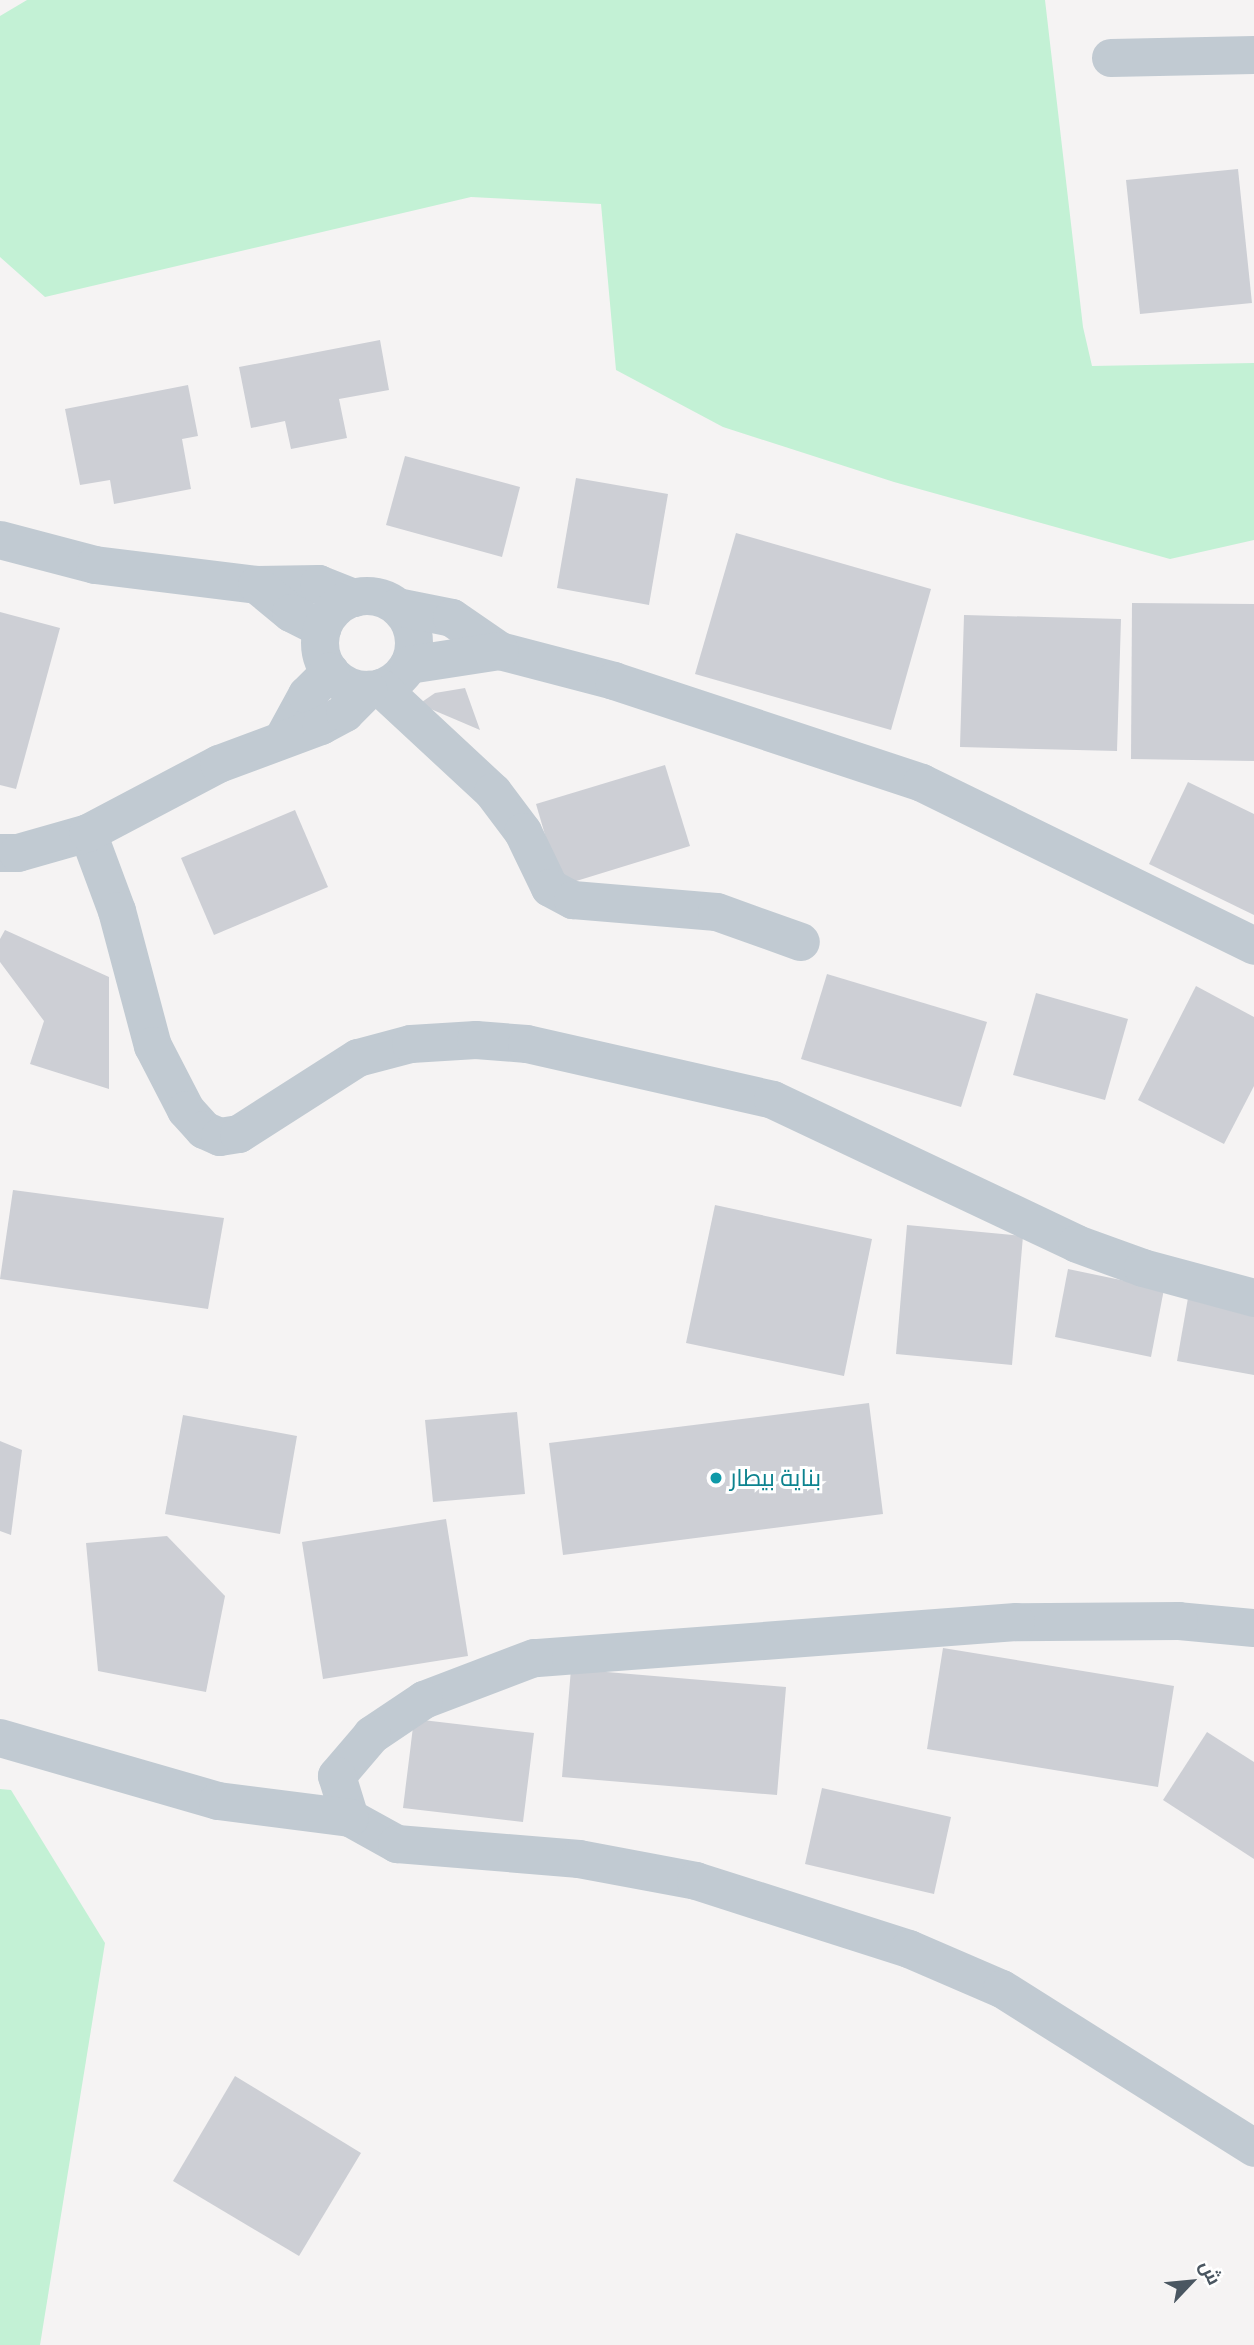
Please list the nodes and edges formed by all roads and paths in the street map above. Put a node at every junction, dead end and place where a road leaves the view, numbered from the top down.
1 (1254, 55) edge
2 (1111, 58) dead end
3 (0, 540) edge
4 (257, 585) junction
5 (354, 598) junction
6 (398, 607) junction
7 (322, 629) junction
8 (500, 651) junction
9 (330, 672) junction
10 (386, 681) junction
11 (284, 737) junction
12 (88, 833) junction
13 (0, 853) edge
14 (802, 942) dead end
15 (1254, 946) edge
16 (1254, 1298) edge
17 (1254, 1628) edge
18 (0, 1738) edge
19 (349, 1818) junction
20 (1254, 2148) edge

1 - 2 street
3 - 4 street
4 - 5 street
4 - 7 street
5 - 6 street
5 - 7 street
6 - 8 street
6 - 10 street
7 - 9 street
8 - 10 street
8 - 15 street
9 - 10 street
9 - 11 street
10 - 11 street
10 - 14 street
11 - 12 street
12 - 13 street
12 - 16 street
17 - 19 street
18 - 19 street
19 - 20 street

